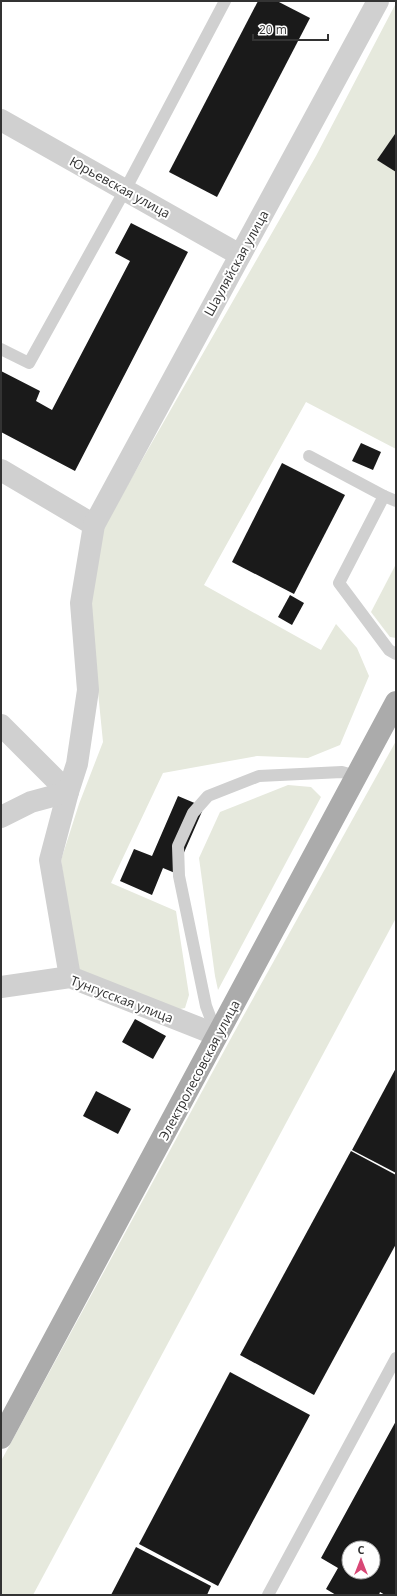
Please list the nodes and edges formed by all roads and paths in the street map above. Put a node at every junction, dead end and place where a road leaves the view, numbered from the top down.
1 (225, 1) edge
2 (378, 1) edge
3 (1, 120) edge
4 (125, 190) junction
5 (240, 255) junction
6 (1, 348) edge
7 (309, 456) dead end
8 (1, 470) edge
9 (384, 496) junction
10 (396, 501) edge
11 (94, 525) junction
12 (396, 654) edge
13 (396, 702) edge
14 (1, 725) edge
15 (356, 776) junction
16 (68, 792) junction
17 (1, 817) edge
18 (70, 977) junction
19 (1, 987) edge
20 (217, 1035) junction
21 (396, 1358) edge
22 (1, 1438) edge
23 (268, 1595) edge

1 - 4 lane
2 - 5 street, Шауляйская улица
3 - 4 street, Юрьевская улица
4 - 5 street, Юрьевская улица
4 - 6 lane
5 - 11 street, Шауляйская улица
7 - 9 lane
8 - 11 street
9 - 10 lane
9 - 12 lane
11 - 16 street, Шауляйская улица
13 - 15 main road, Электролесовская улица
14 - 16 street
15 - 20 main road, Электролесовская улица
15 - 20 lane
16 - 17 street
16 - 18 street, Шауляйская улица
18 - 19 street, Тунгусская улица
18 - 20 street, Тунгусская улица
20 - 22 main road, Электролесовская улица
21 - 23 lane

